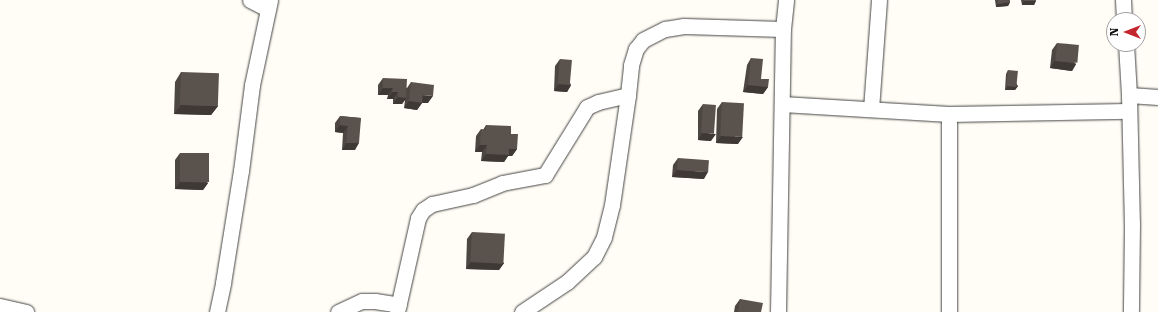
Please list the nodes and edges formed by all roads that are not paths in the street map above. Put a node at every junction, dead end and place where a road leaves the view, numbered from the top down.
1 (250, 0) edge
2 (786, 0) edge
3 (879, 0) edge
4 (1123, 0) edge
5 (269, 5) edge
6 (1124, 12) edge
7 (783, 29) junction
8 (1126, 52) edge
9 (1129, 95) junction
10 (628, 96) junction
11 (1158, 97) edge
12 (782, 104) junction
13 (871, 109) junction
14 (1128, 111) junction
15 (949, 114) junction
16 (0, 306) edge
17 (398, 308) edge
18 (26, 312) edge
19 (217, 312) edge
20 (338, 312) edge
21 (522, 312) edge
22 (778, 312) edge
23 (949, 312) edge
24 (1131, 312) edge

1 - 5 street
2 - 7 street
3 - 13 street
4 - 6 street
5 - 19 street
7 - 10 street
7 - 12 street
8 - 9 street
9 - 11 street
9 - 14 street
10 - 17 street
10 - 21 street
12 - 13 street
12 - 22 street
13 - 15 street
14 - 15 street
14 - 24 street
15 - 23 street
16 - 18 street
17 - 20 street

